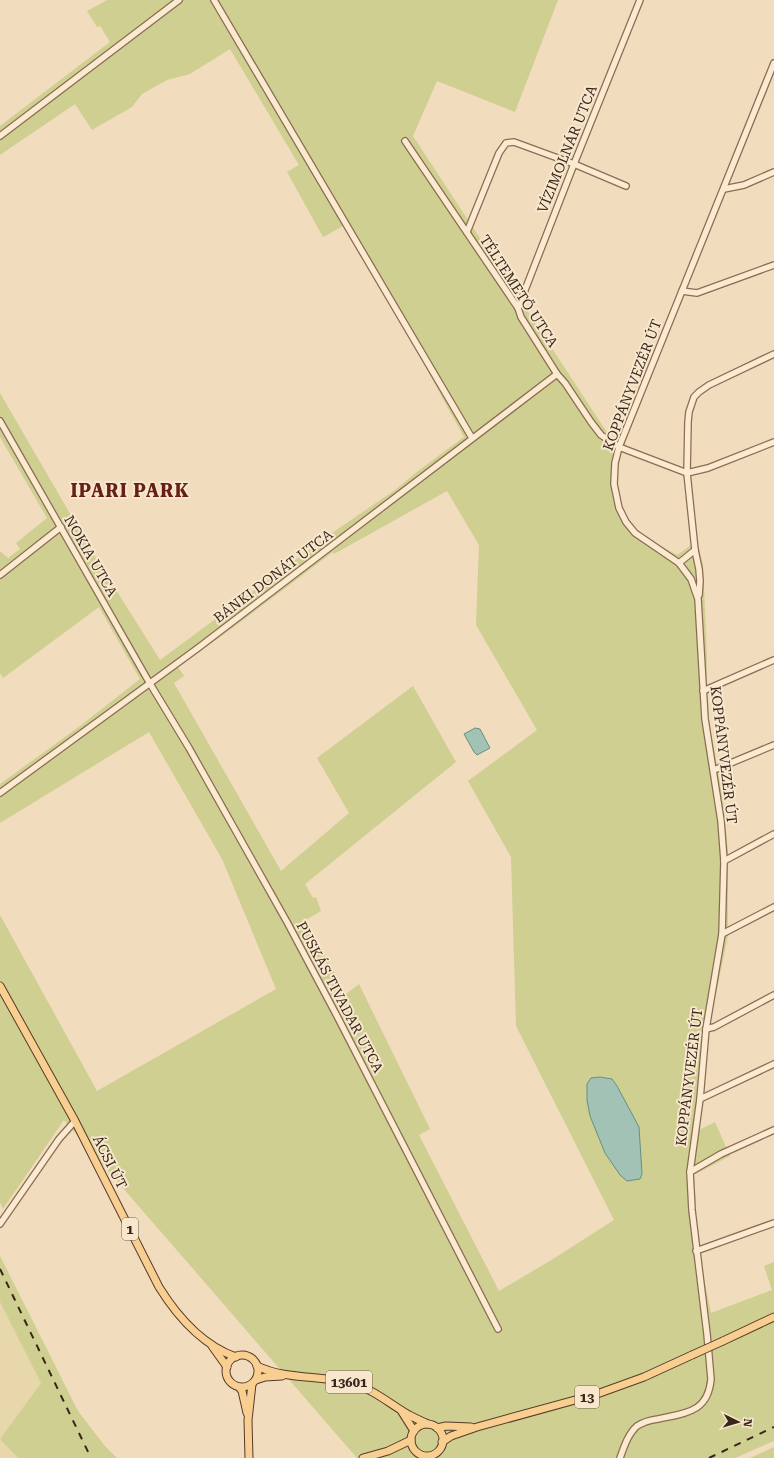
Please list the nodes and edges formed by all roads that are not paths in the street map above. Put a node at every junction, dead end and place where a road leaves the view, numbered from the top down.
1 (178, 0) edge
2 (214, 0) edge
3 (640, 0) edge
4 (774, 63) edge
5 (771, 77) edge
6 (0, 136) edge
7 (405, 141) dead end
8 (574, 164) junction
9 (774, 172) edge
10 (626, 186) dead end
11 (724, 189) junction
12 (466, 232) junction
13 (774, 265) edge
14 (682, 291) junction
15 (518, 308) junction
16 (774, 354) edge
17 (557, 374) junction
18 (0, 421) edge
19 (472, 438) junction
20 (774, 442) edge
21 (619, 447) junction
22 (687, 473) junction
23 (61, 527) junction
24 (695, 550) junction
25 (679, 562) junction
26 (0, 575) edge
27 (698, 599) junction
28 (774, 660) edge
29 (149, 682) junction
30 (703, 691) junction
31 (774, 745) edge
32 (714, 770) junction
33 (0, 793) edge
34 (774, 834) edge
35 (724, 861) junction
36 (774, 907) edge
37 (722, 934) junction
38 (0, 986) edge
39 (774, 995) edge
40 (706, 1029) junction
41 (774, 1064) edge
42 (700, 1099) junction
43 (75, 1122) junction
44 (774, 1130) edge
45 (690, 1172) junction
46 (774, 1223) edge
47 (0, 1224) edge
48 (696, 1251) junction
49 (774, 1317) edge
50 (498, 1329) dead end
51 (208, 1342) junction
52 (236, 1357) junction
53 (257, 1366) junction
54 (227, 1367) junction
55 (292, 1375) junction
56 (254, 1382) junction
57 (239, 1387) junction
58 (400, 1409) junction
59 (248, 1420) junction
60 (428, 1424) junction
61 (477, 1427) junction
62 (437, 1428) junction
63 (414, 1431) junction
64 (411, 1440) junction
65 (442, 1442) junction
66 (413, 1449) junction
67 (388, 1451) junction
68 (249, 1458) edge
69 (363, 1458) edge
70 (620, 1458) edge

1 - 6 street
2 - 19 street
3 - 8 street, VÍZIMOLNÁR UTCA
4 - 5 street, KOPPÁNYVEZÉR ÚT
5 - 11 street, KOPPÁNYVEZÉR ÚT
7 - 12 street, TÉLTEMETŐ UTCA
8 - 10 street
8 - 12 street
8 - 15 street, VÍZIMOLNÁR UTCA
9 - 11 street
11 - 14 street, KOPPÁNYVEZÉR ÚT
12 - 15 street, TÉLTEMETŐ UTCA
13 - 14 street
14 - 21 street, KOPPÁNYVEZÉR ÚT
15 - 17 street, TÉLTEMETŐ UTCA
16 - 22 street
17 - 19 street, BÁNKI DONÁT UTCA
17 - 21 street, TÉLTEMETŐ UTCA
18 - 23 street, NOKIA UTCA
19 - 29 street, BÁNKI DONÁT UTCA
20 - 22 street
21 - 22 street, TÉLTEMETŐ UTCA
21 - 25 street, KOPPÁNYVEZÉR ÚT
22 - 24 street
23 - 26 street
23 - 29 street, NOKIA UTCA
24 - 25 street
24 - 27 street
25 - 27 street, KOPPÁNYVEZÉR ÚT
27 - 30 street, KOPPÁNYVEZÉR ÚT
28 - 30 street
29 - 33 street, BÁNKI DONÁT UTCA
29 - 50 street, PUSKÁS TIVADAR UTCA
30 - 32 street, KOPPÁNYVEZÉR ÚT
31 - 32 street
32 - 35 street, KOPPÁNYVEZÉR ÚT
34 - 35 street
35 - 37 street, KOPPÁNYVEZÉR ÚT
36 - 37 street
37 - 40 street, KOPPÁNYVEZÉR ÚT
38 - 43 main road, ÁCSI ÚT / 1
39 - 40 street
40 - 42 street, KOPPÁNYVEZÉR ÚT
41 - 42 street
42 - 45 street, KOPPÁNYVEZÉR ÚT
43 - 47 street
43 - 51 main road, ÁCSI ÚT / 1
44 - 45 street
45 - 48 street, KOPPÁNYVEZÉR ÚT
46 - 48 street
48 - 70 street, KOPPÁNYVEZÉR ÚT
49 - 61 main road, 13, bridge
51 - 52 main road, ÁCSI ÚT / 1
51 - 54 main road, ÁCSI ÚT / 1
52 - 53 main road, 1
52 - 54 main road
53 - 55 main road, 13601
53 - 56 main road, 1
54 - 57 main road, 1
55 - 56 main road, 13601
55 - 58 main road, 13601
56 - 57 main road
56 - 59 main road, 1
57 - 59 main road, 1
58 - 60 main road, 13601
58 - 63 main road, 13601
59 - 68 main road, 1
60 - 62 main road, 13
60 - 63 main road
61 - 62 main road, 13
61 - 65 main road, 13
62 - 65 main road
63 - 64 main road
64 - 66 main road
64 - 67 main road, 13
65 - 66 main road, 13
66 - 67 main road, 13
67 - 69 main road, 13

